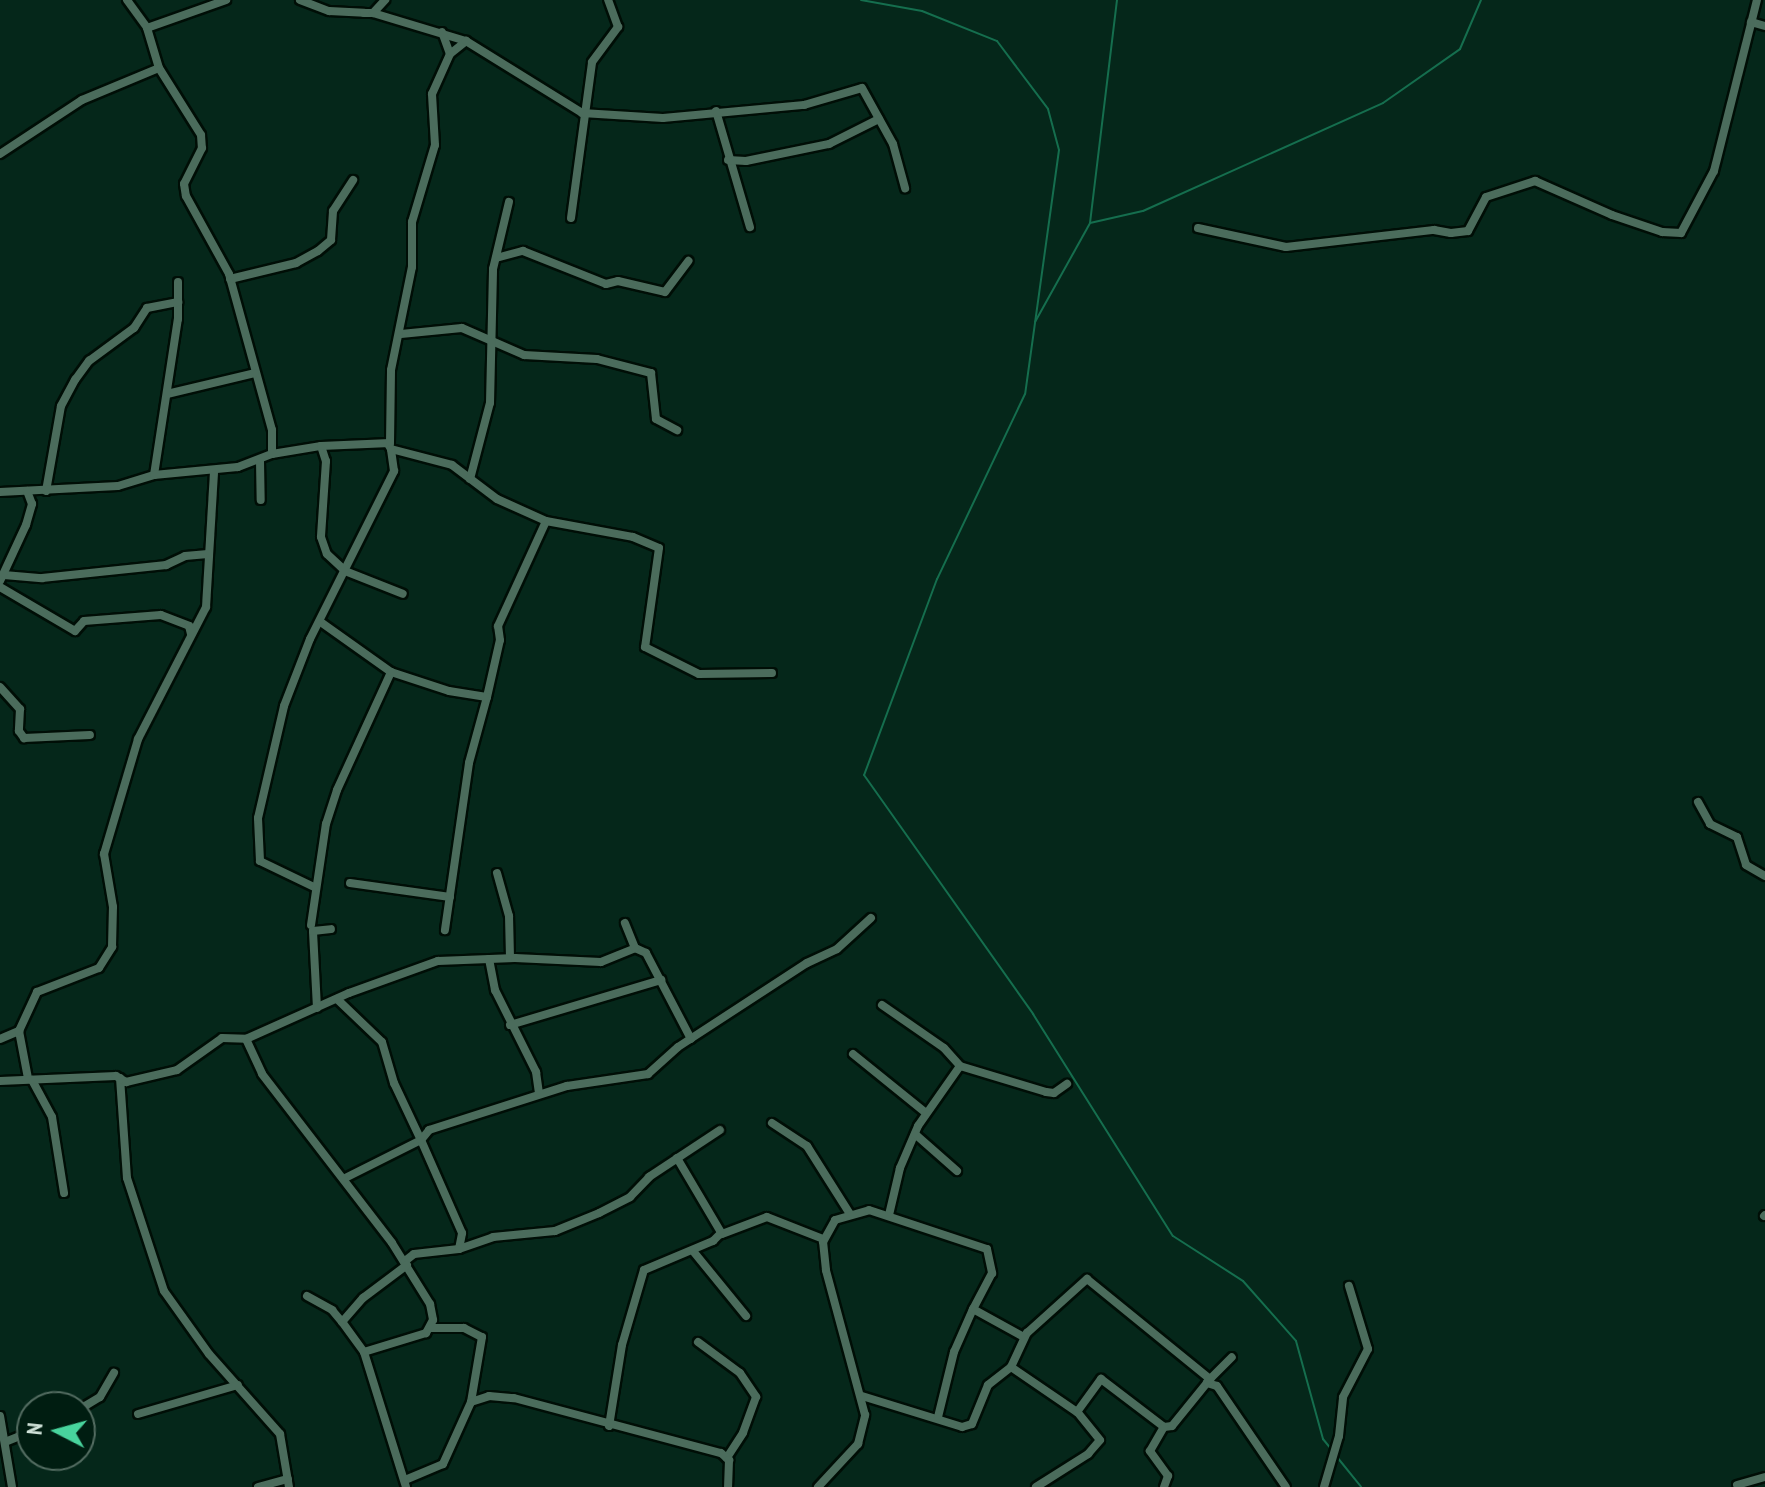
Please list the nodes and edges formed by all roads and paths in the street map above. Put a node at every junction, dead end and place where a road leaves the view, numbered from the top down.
1 (127, 0) edge
2 (226, 0) edge
3 (300, 0) edge
4 (385, 0) edge
5 (608, 0) edge
6 (1757, 0) edge
7 (373, 13) junction
8 (1751, 22) junction
9 (1765, 26) edge
10 (147, 28) junction
11 (442, 32) junction
12 (466, 41) junction
13 (450, 54) junction
14 (159, 68) junction
15 (716, 111) junction
16 (582, 113) junction
17 (879, 119) junction
18 (0, 154) edge
19 (728, 160) junction
20 (353, 180) dead end
21 (905, 188) dead end
22 (509, 202) dead end
23 (571, 218) dead end
24 (750, 227) dead end
25 (1198, 228) dead end
26 (495, 259) junction
27 (688, 261) dead end
28 (230, 279) junction
29 (178, 282) dead end
30 (178, 302) junction
31 (401, 334) junction
32 (493, 340) junction
33 (255, 373) junction
34 (167, 394) junction
35 (677, 430) dead end
36 (321, 446) junction
37 (389, 446) junction
38 (272, 454) junction
39 (260, 461) junction
40 (214, 472) junction
41 (154, 475) junction
42 (470, 479) junction
43 (27, 491) junction
44 (46, 491) junction
45 (0, 492) edge
46 (261, 500) dead end
47 (546, 521) junction
48 (208, 554) junction
49 (345, 571) junction
50 (1, 581) edge
51 (403, 594) dead end
52 (322, 623) junction
53 (191, 634) junction
54 (391, 672) junction
55 (772, 673) dead end
56 (0, 687) edge
57 (487, 697) junction
58 (90, 735) dead end
59 (1698, 802) dead end
60 (497, 873) dead end
61 (1765, 876) edge
62 (350, 883) dead end
63 (314, 887) junction
64 (450, 897) junction
65 (871, 918) dead end
66 (625, 923) dead end
67 (311, 925) dead end
68 (331, 929) dead end
69 (445, 930) dead end
70 (635, 948) junction
71 (510, 958) junction
72 (489, 959) junction
73 (661, 980) junction
74 (337, 999) junction
75 (882, 1005) dead end
76 (317, 1008) junction
77 (510, 1025) junction
78 (19, 1031) junction
79 (0, 1039) edge
80 (246, 1039) junction
81 (691, 1039) junction
82 (853, 1054) dead end
83 (960, 1066) junction
84 (120, 1078) junction
85 (29, 1079) junction
86 (0, 1081) edge
87 (1067, 1084) dead end
88 (539, 1094) junction
89 (926, 1113) junction
90 (772, 1123) dead end
91 (720, 1130) dead end
92 (915, 1134) junction
93 (421, 1140) junction
94 (677, 1158) junction
95 (957, 1171) dead end
96 (343, 1179) junction
97 (64, 1193) dead end
98 (850, 1214) junction
99 (889, 1215) junction
100 (721, 1233) junction
101 (823, 1239) junction
102 (459, 1249) junction
103 (693, 1251) junction
104 (406, 1263) junction
105 (1349, 1286) dead end
106 (307, 1296) dead end
107 (973, 1309) junction
108 (746, 1316) dead end
109 (342, 1322) junction
110 (431, 1328) junction
111 (1024, 1337) junction
112 (698, 1342) dead end
113 (364, 1352) junction
114 (1232, 1357) dead end
115 (1011, 1367) junction
116 (114, 1373) dead end
117 (1209, 1381) junction
118 (238, 1385) junction
119 (862, 1396) junction
120 (96, 1399) edge
121 (471, 1402) junction
122 (1077, 1412) junction
123 (138, 1414) dead end
124 (0, 1416) edge
125 (938, 1417) junction
126 (609, 1426) junction
127 (1164, 1427) junction
128 (16, 1438) edge
129 (5, 1442) junction
130 (727, 1458) junction
131 (1765, 1477) edge
132 (288, 1483) edge
133 (406, 1484) edge
134 (1737, 1485) dead end
135 (12, 1487) edge
136 (258, 1487) edge
137 (728, 1487) edge
138 (818, 1487) edge
139 (1036, 1487) edge
140 (1164, 1487) edge
141 (1286, 1487) edge
142 (1324, 1487) edge

1 - 10 street
2 - 10 street
3 - 7 street
4 - 7 street
5 - 16 street
6 - 8 street
7 - 11 street
8 - 9 street
8 - 25 street
10 - 14 street
11 - 12 street
11 - 13 street
12 - 13 street
12 - 16 street
13 - 31 street
14 - 18 street
14 - 28 street
15 - 16 street
15 - 17 street
15 - 19 street
16 - 23 street
17 - 19 street
17 - 21 street
19 - 24 street
20 - 28 street
22 - 26 street
26 - 27 street
26 - 32 street
28 - 33 street
29 - 30 street
30 - 34 street
30 - 44 street
31 - 32 street
31 - 37 street
32 - 35 street
32 - 42 street
33 - 34 street
33 - 38 street
34 - 41 street
36 - 37 street
36 - 38 street
36 - 49 street
37 - 42 street
37 - 49 street
38 - 39 street
39 - 40 street
39 - 46 street
40 - 41 street
40 - 48 street
41 - 44 street
42 - 47 street
43 - 44 street
43 - 45 street
43 - 50 street
47 - 55 street
47 - 57 street
48 - 50 street
48 - 53 street
49 - 51 street
49 - 52 street
50 - 53 street
52 - 54 street
52 - 63 street
53 - 78 street
54 - 57 street
54 - 63 street
56 - 58 street
57 - 64 street
59 - 61 street
60 - 71 street
62 - 64 street
63 - 67 street
64 - 69 street
65 - 81 street
66 - 70 street
68 - 76 street
70 - 71 street
70 - 73 street
71 - 72 street
72 - 74 street
72 - 77 street
73 - 77 street
73 - 81 street
74 - 76 street
74 - 93 street
75 - 83 street
76 - 80 street
77 - 88 street
78 - 79 street
78 - 85 street
80 - 84 street
80 - 96 street
81 - 88 street
82 - 89 street
83 - 87 street
83 - 89 street
84 - 85 street
84 - 118 street
85 - 86 street
85 - 97 street
88 - 93 street
89 - 92 street
90 - 98 street
91 - 94 street
92 - 95 street
92 - 99 street
93 - 96 street
93 - 102 street
94 - 100 street
94 - 102 street
96 - 104 street
98 - 99 street
98 - 101 street
99 - 107 street
100 - 101 street
100 - 103 street
101 - 119 street
102 - 104 street
103 - 108 street
103 - 126 street
104 - 109 street
104 - 110 street
105 - 142 street
106 - 109 street
107 - 111 street
107 - 125 street
109 - 113 street
110 - 113 street
110 - 121 street
111 - 115 street
111 - 117 street
112 - 130 street
113 - 133 street
114 - 117 street
115 - 122 street
115 - 125 street
116 - 120 street
117 - 127 street
117 - 141 street
118 - 123 street
118 - 132 street
119 - 125 street
119 - 138 street
121 - 126 street
121 - 133 street
122 - 127 street
122 - 139 street
124 - 129 street
126 - 130 street
127 - 140 street
128 - 129 street
129 - 135 street
130 - 137 street
131 - 134 street
132 - 136 street

